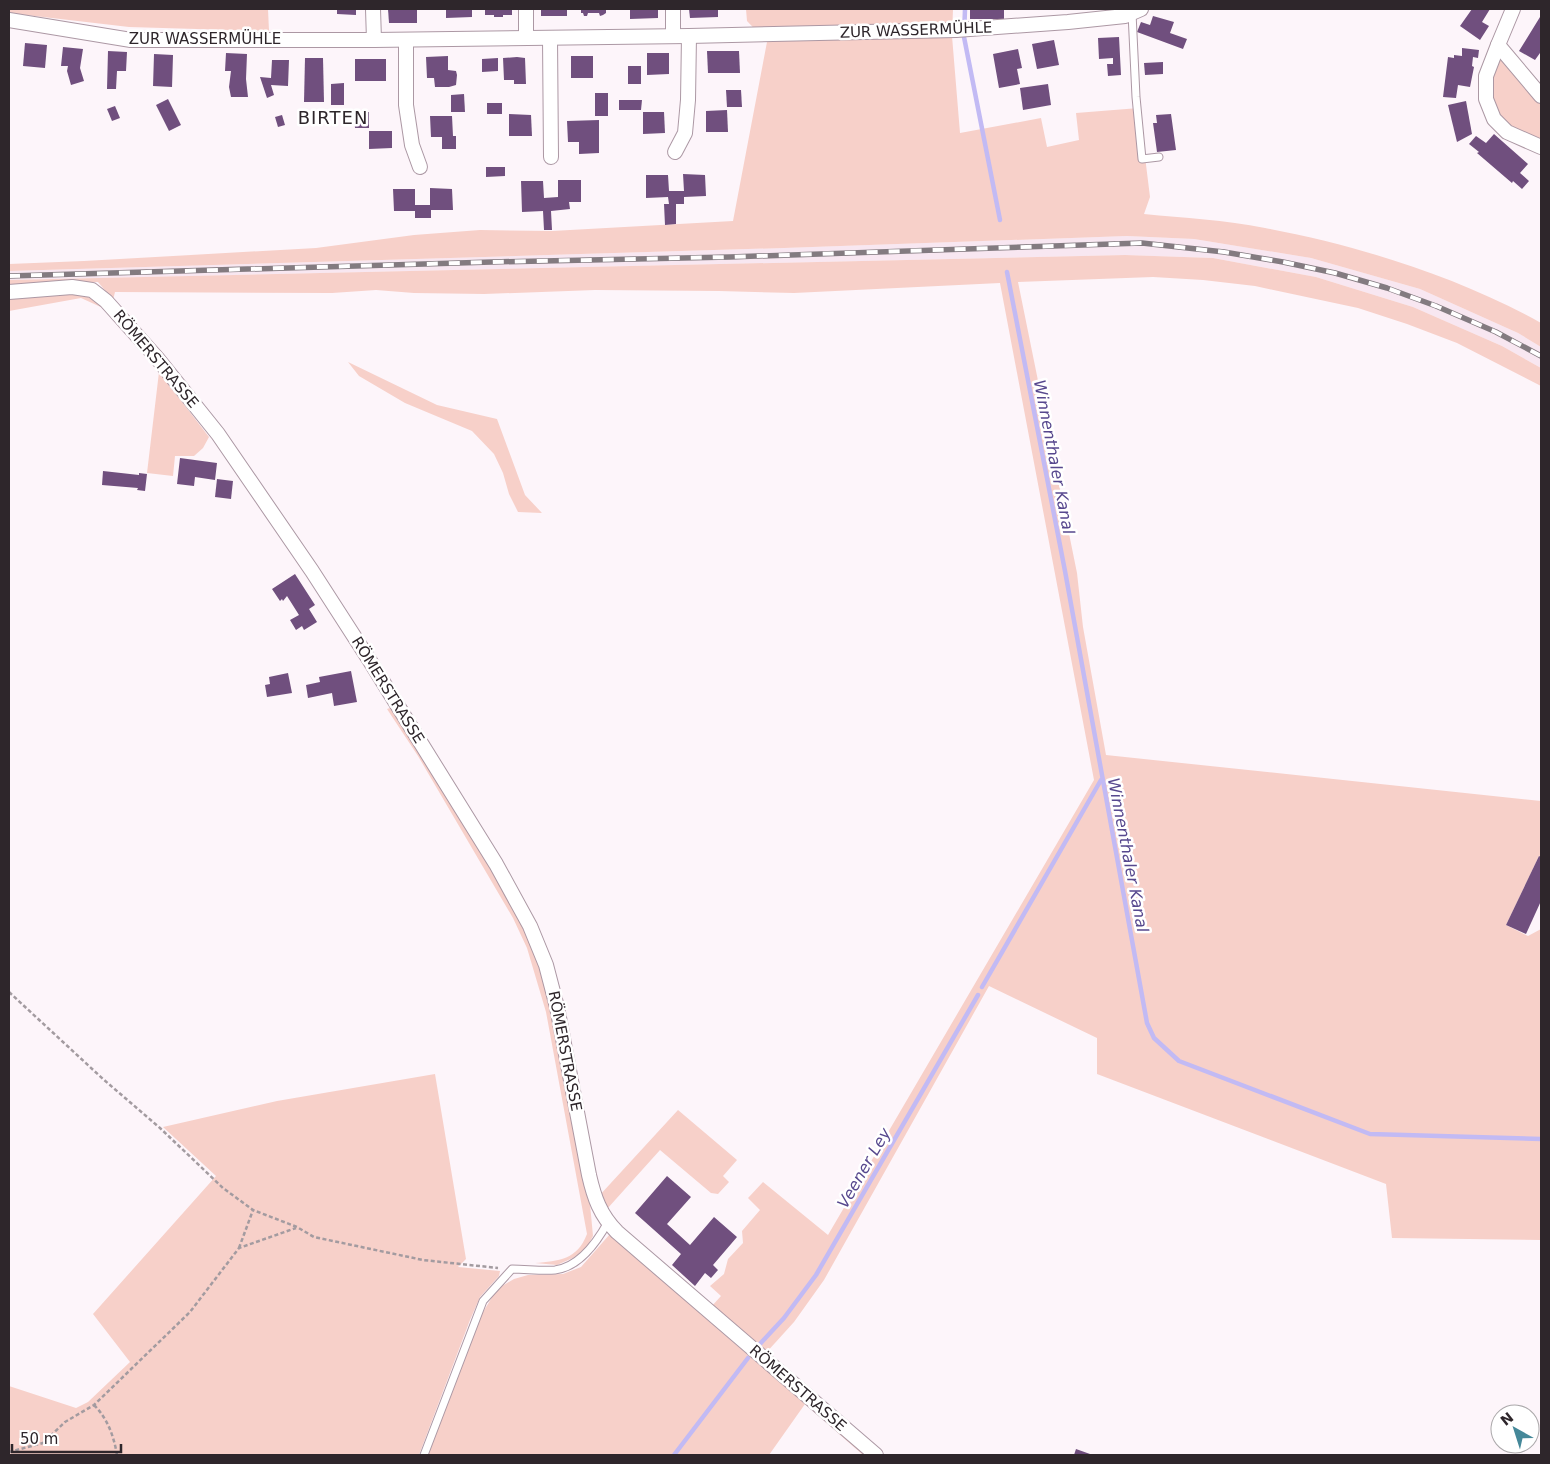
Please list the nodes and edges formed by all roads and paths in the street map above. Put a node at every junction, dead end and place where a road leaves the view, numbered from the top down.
1 (372, 9) edge
2 (526, 9) edge
3 (673, 9) edge
4 (1513, 9) edge
5 (1137, 11) edge
6 (9, 20) edge
7 (673, 35) junction
8 (689, 36) junction
9 (526, 38) junction
10 (550, 38) junction
11 (374, 40) junction
12 (406, 40) junction
13 (1498, 45) junction
14 (1541, 96) edge
15 (1541, 148) edge
16 (675, 152) dead end
17 (551, 156) dead end
18 (1158, 157) dead end
19 (420, 166) dead end
20 (9, 292) edge
21 (9, 992) edge
22 (253, 1210) junction
23 (608, 1222) junction
24 (297, 1227) junction
25 (239, 1248) junction
26 (512, 1269) junction
27 (94, 1405) junction
28 (9, 1452) edge
29 (117, 1455) edge
30 (424, 1455) edge
31 (876, 1455) edge

1 - 11 street
2 - 9 street
3 - 7 street
4 - 13 street
5 - 8 street, ZUR WASSERMÜHLE
5 - 18 lane
6 - 11 street, ZUR WASSERMÜHLE
7 - 8 street, ZUR WASSERMÜHLE
7 - 10 street, ZUR WASSERMÜHLE
8 - 16 street
9 - 10 street, ZUR WASSERMÜHLE
9 - 12 street, ZUR WASSERMÜHLE
10 - 17 street
11 - 12 street, ZUR WASSERMÜHLE
12 - 19 street
13 - 14 street
13 - 15 street
20 - 23 street, RÖMERSTRASSE
21 - 22 path
22 - 24 path
22 - 25 path
23 - 26 lane
23 - 31 street, RÖMERSTRASSE
24 - 25 path
24 - 26 path
25 - 27 path
26 - 30 lane
27 - 28 path
27 - 29 path

